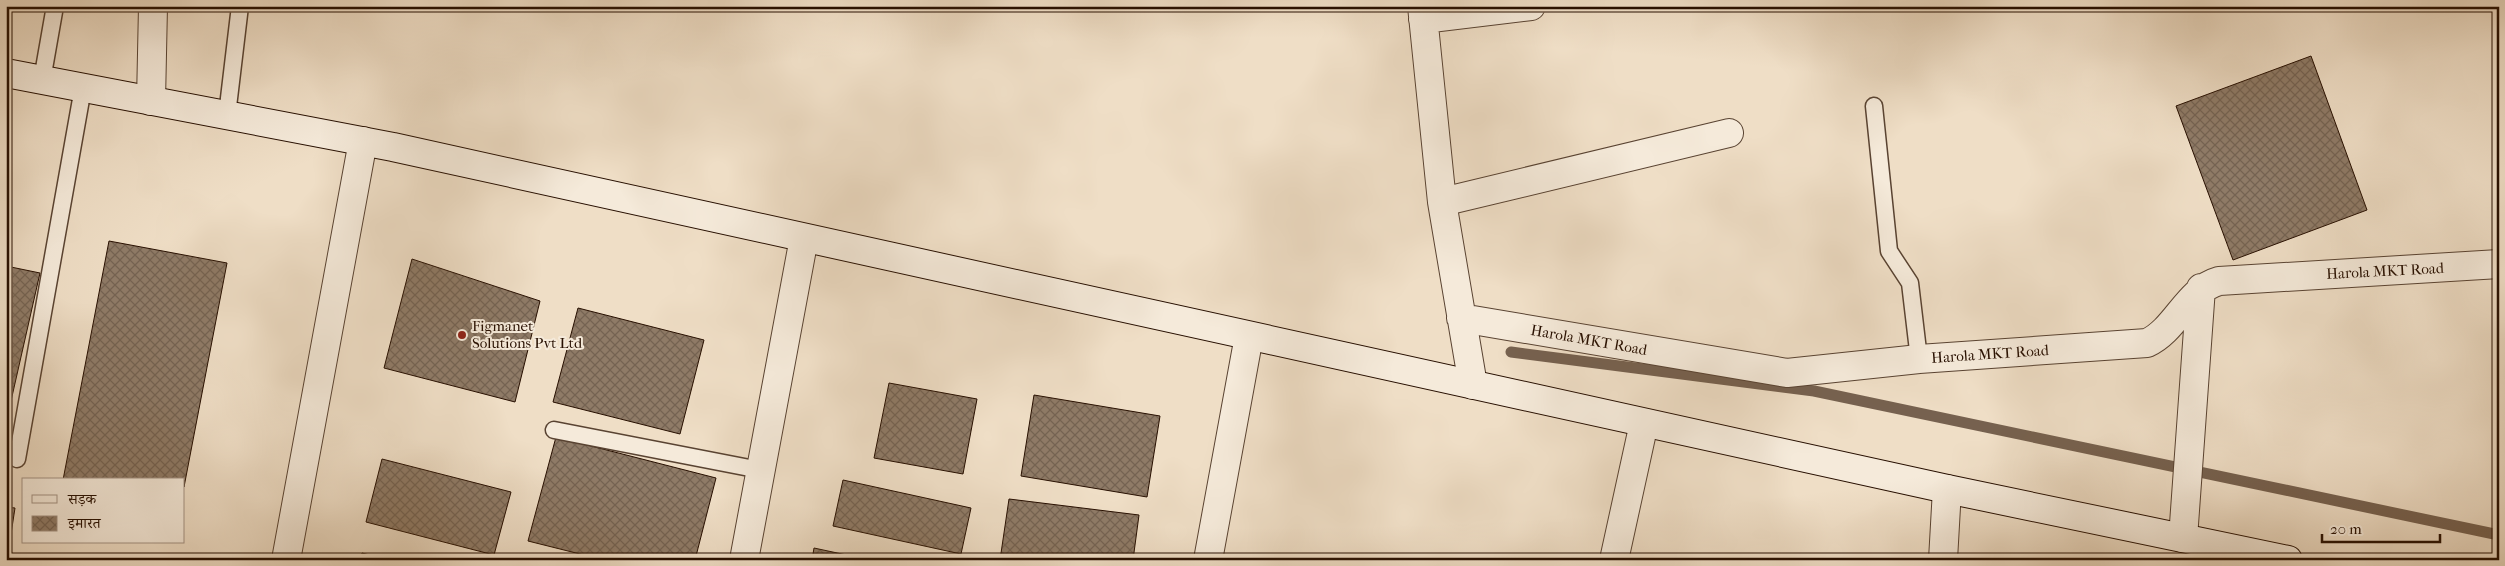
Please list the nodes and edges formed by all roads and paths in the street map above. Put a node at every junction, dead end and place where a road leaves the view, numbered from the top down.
1 (55, 6) edge
2 (153, 6) edge
3 (240, 6) edge
4 (1531, 6) edge
5 (1422, 12) edge
6 (6, 73) edge
7 (42, 80) junction
8 (83, 88) junction
9 (151, 101) junction
10 (1874, 106) dead end
11 (227, 115) junction
12 (1729, 133) dead end
13 (363, 141) junction
14 (1442, 202) junction
15 (804, 238) junction
16 (2499, 264) edge
17 (2202, 288) junction
18 (1461, 318) junction
19 (1249, 336) junction
20 (1919, 359) junction
21 (1473, 385) junction
22 (1644, 423) junction
23 (554, 430) dead end
24 (17, 458) dead end
25 (760, 470) junction
26 (1947, 489) junction
27 (2182, 538) junction
28 (286, 560) edge
29 (744, 560) edge
30 (1208, 560) edge
31 (1614, 560) edge
32 (1943, 560) edge
33 (2288, 560) edge

1 - 7 lane
2 - 9 street
3 - 11 lane
4 - 5 street
5 - 14 street
6 - 7 street
7 - 8 street
8 - 9 street
8 - 24 lane
9 - 11 street
10 - 20 lane
11 - 13 street
12 - 14 street
13 - 15 street
13 - 28 street
14 - 18 street
15 - 19 street
15 - 25 street
16 - 17 street, Harola MKT Road
17 - 20 street, Harola MKT Road
17 - 27 street
18 - 20 street, Harola MKT Road
18 - 21 street
19 - 21 street
19 - 30 street
21 - 22 street
22 - 26 street
22 - 31 street
23 - 25 lane
25 - 29 street
26 - 27 street
26 - 32 street
27 - 33 street

